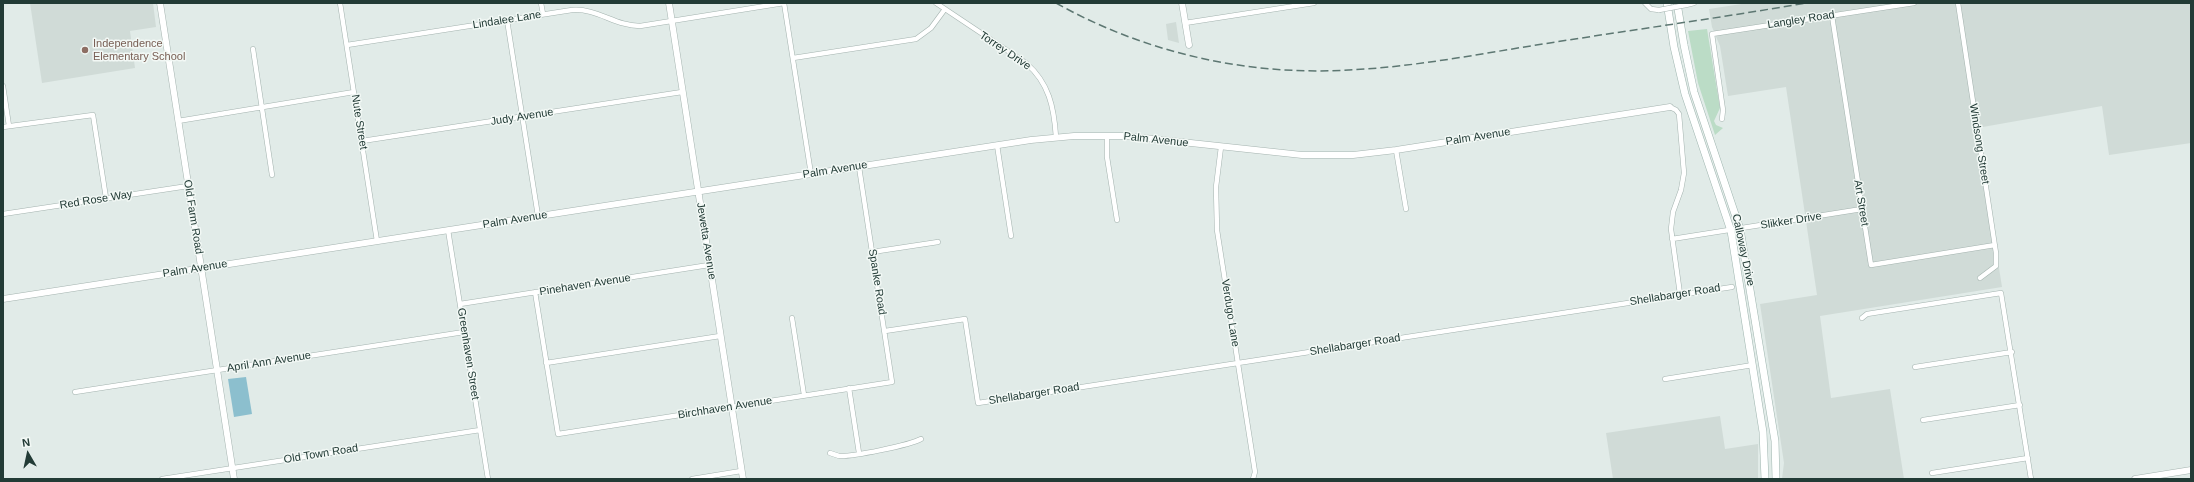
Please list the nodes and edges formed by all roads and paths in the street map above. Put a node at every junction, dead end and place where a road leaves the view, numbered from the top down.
1 (160, 3) edge
2 (340, 3) edge
3 (541, 3) edge
4 (669, 3) edge
5 (784, 3) edge
6 (936, 3) edge
7 (1182, 3) edge
8 (1314, 3) edge
9 (1645, 3) edge
10 (1667, 3) edge
11 (1677, 3) edge
12 (1694, 3) edge
13 (1914, 3) edge
14 (1958, 3) edge
15 (1292, 5) edge
16 (945, 9) junction
17 (543, 14) junction
18 (1832, 16) junction
19 (507, 20) junction
20 (671, 21) junction
21 (1185, 23) junction
22 (347, 44) junction
23 (1189, 45) dead end
24 (253, 49) dead end
25 (793, 58) junction
26 (3, 86) edge
27 (354, 92) junction
28 (682, 92) junction
29 (1670, 107) joint
30 (262, 108) junction
31 (522, 117) junction
32 (1722, 119) dead end
33 (178, 121) junction
34 (9, 126) junction
35 (3, 127) edge
36 (1107, 136) junction
37 (1056, 137) junction
38 (362, 141) junction
39 (997, 145) junction
40 (1221, 147) junction
41 (1396, 150) junction
42 (859, 167) junction
43 (811, 174) junction
44 (272, 175) dead end
45 (188, 186) junction
46 (698, 191) junction
47 (106, 198) junction
48 (1406, 209) dead end
49 (1862, 209) junction
50 (3, 214) edge
51 (538, 216) junction
52 (1117, 220) dead end
53 (1740, 229) junction
54 (448, 230) junction
55 (1731, 231) junction
56 (1011, 236) dead end
57 (1672, 239) junction
58 (377, 241) junction
59 (938, 242) dead end
60 (1995, 245) junction
61 (872, 252) junction
62 (709, 265) junction
63 (201, 268) junction
64 (1980, 278) dead end
65 (1732, 286) dead end
66 (535, 292) junction
67 (1680, 294) junction
68 (3, 299) edge
69 (460, 304) junction
70 (792, 318) dead end
71 (1862, 318) dead end
72 (884, 331) junction
73 (464, 332) junction
74 (720, 336) junction
75 (2012, 352) junction
76 (546, 363) junction
77 (1238, 363) junction
78 (1753, 365) junction
79 (1915, 367) dead end
80 (217, 370) junction
81 (1665, 379) dead end
82 (892, 382) joint
83 (849, 388) junction
84 (74, 392) dead end
85 (804, 396) junction
86 (2020, 405) junction
87 (731, 407) junction
88 (1770, 408) junction
89 (1924, 420) dead end
90 (1762, 426) junction
91 (480, 430) junction
92 (921, 438) dead end
93 (830, 453) dead end
94 (859, 453) junction
95 (2028, 458) junction
96 (232, 468) junction
97 (1776, 468) junction
98 (2191, 470) edge
99 (741, 471) junction
100 (1932, 473) dead end
101 (162, 479) edge
102 (234, 479) edge
103 (488, 479) edge
104 (692, 479) edge
105 (743, 479) edge
106 (1253, 479) edge
107 (1764, 479) edge
108 (1776, 479) edge
109 (2031, 479) edge
110 (2135, 479) edge

1 - 33 street, Old Farm Road
2 - 22 street, Nute Street
3 - 17 street
4 - 20 street, Jewetta Avenue
5 - 20 street, Lindalee Lane
5 - 25 street
6 - 16 street, Torrey Drive
7 - 21 street
8 - 15 street
9 - 12 street, bridge
10 - 55 main road, Calloway Drive
11 - 53 main road, Calloway Drive
13 - 18 street, Langley Road
14 - 60 street, Windsong Street
15 - 21 street
16 - 25 street
16 - 37 street, Torrey Drive
17 - 19 street, Lindalee Lane
17 - 20 street, Lindalee Lane
18 - 32 street, Langley Road
18 - 49 street, Art Street
19 - 22 street, Lindalee Lane
19 - 31 street
20 - 28 street, Jewetta Avenue
21 - 23 street
22 - 27 street, Nute Street
24 - 30 street
25 - 43 street
26 - 34 street
27 - 30 street
27 - 38 street, Nute Street
28 - 31 street, Judy Avenue
28 - 46 street, Jewetta Avenue
29 - 41 street, Palm Avenue
29 - 57 street
30 - 33 street
30 - 44 street
31 - 38 street, Judy Avenue
31 - 51 street
33 - 45 street, Old Farm Road
34 - 35 street
34 - 47 street
36 - 37 street, Palm Avenue
36 - 40 street, Palm Avenue
36 - 52 street
37 - 39 street, Palm Avenue
38 - 58 street, Nute Street
39 - 42 street, Palm Avenue
39 - 56 street
40 - 41 street, Palm Avenue
40 - 77 street, Verdugo Lane
41 - 48 street
42 - 43 street, Palm Avenue
42 - 61 street, Spanke Road
43 - 46 street, Palm Avenue
45 - 47 street, Red Rose Way
45 - 63 street, Old Farm Road
46 - 51 street, Palm Avenue
46 - 62 street, Jewetta Avenue
47 - 50 street, Red Rose Way
49 - 53 street, Slikker Drive
49 - 60 street, Art Street
51 - 54 street, Palm Avenue
53 - 55 street, Slikker Drive
53 - 88 main road, Calloway Drive
54 - 58 street, Palm Avenue
54 - 69 street, Greenhaven Street
55 - 57 street, Slikker Drive
55 - 78 main road, Calloway Drive
57 - 67 street
58 - 63 street, Palm Avenue
59 - 61 street
60 - 64 street, Windsong Street
61 - 72 street, Spanke Road
62 - 66 street, Pinehaven Avenue
62 - 74 street, Jewetta Avenue
63 - 68 street, Palm Avenue
63 - 80 street, Old Farm Road
65 - 67 street, Shellabarger Road
66 - 69 street, Pinehaven Avenue
66 - 76 street
67 - 77 street, Shellabarger Road
69 - 73 street, Greenhaven Street
70 - 85 street
71 - 75 street
72 - 77 street, Shellabarger Road
72 - 82 street, Spanke Road
73 - 80 street, April Ann Avenue
73 - 91 street, Greenhaven Street
74 - 76 street
74 - 87 street, Jewetta Avenue
75 - 79 street
75 - 86 street
76 - 87 street, Birchhaven Avenue
77 - 106 street, Verdugo Lane
78 - 81 street
78 - 88 main road
78 - 90 main road, Calloway Drive
80 - 84 street, April Ann Avenue
80 - 96 street, Old Farm Road
82 - 83 street, Birchhaven Avenue
83 - 85 street, Birchhaven Avenue
83 - 94 street
85 - 87 street, Birchhaven Avenue
86 - 89 street
86 - 95 street
87 - 99 street, Jewetta Avenue
88 - 97 main road, Calloway Drive
90 - 97 main road
90 - 107 main road, Calloway Drive
91 - 96 street, Old Town Road
91 - 103 street, Greenhaven Street
92 - 94 street
93 - 94 street
95 - 100 street
95 - 109 street
96 - 101 street, Old Town Road
96 - 102 street, Old Farm Road
97 - 108 main road, Calloway Drive
98 - 110 street
99 - 104 street
99 - 105 street, Jewetta Avenue

